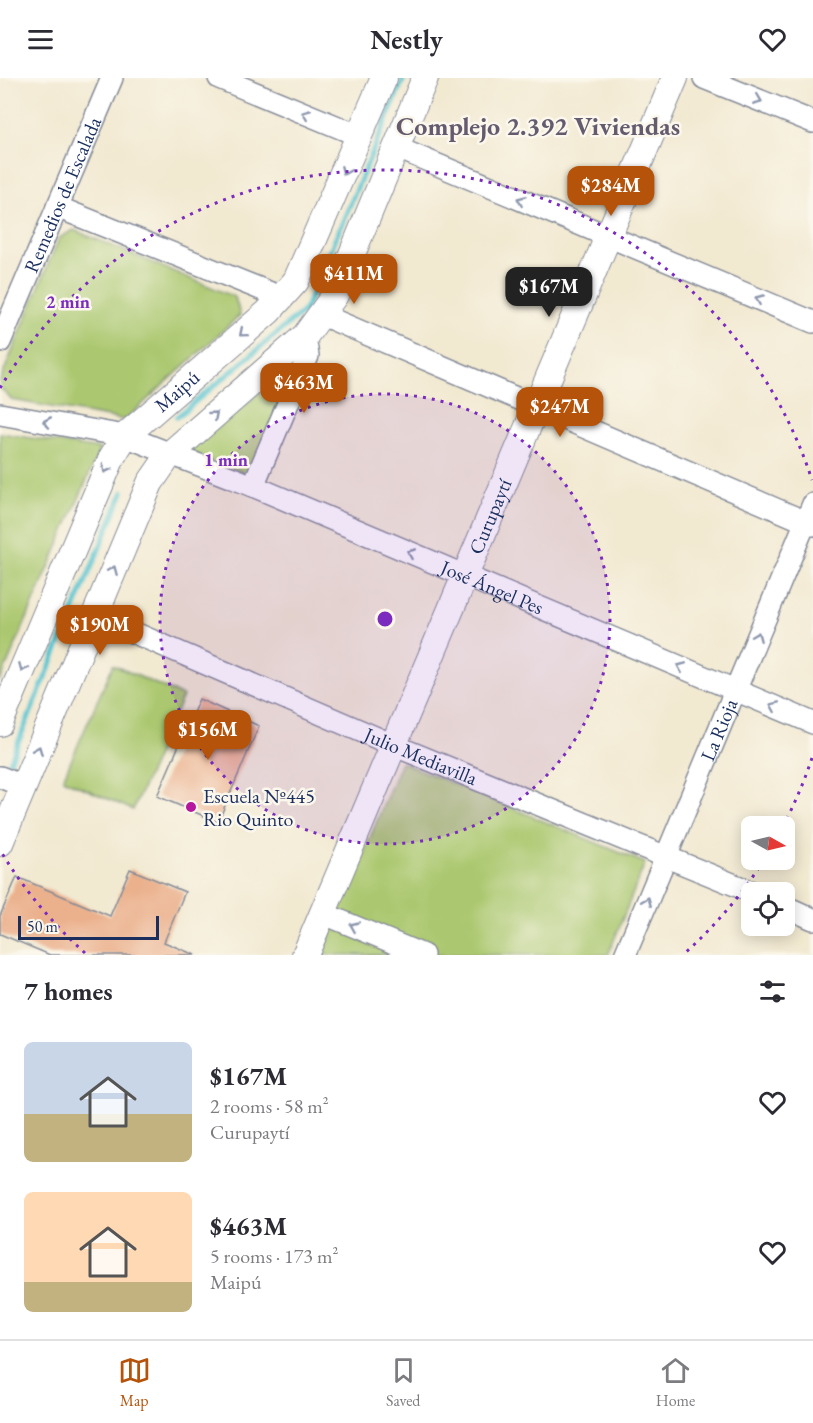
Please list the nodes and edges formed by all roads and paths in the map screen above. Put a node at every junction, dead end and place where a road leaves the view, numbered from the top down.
1 (112, 78) edge
2 (219, 78) edge
3 (384, 78) edge
4 (425, 78) edge
5 (675, 78) edge
6 (704, 78) edge
7 (813, 122) edge
8 (360, 136) junction
9 (395, 147) junction
10 (57, 207) junction
11 (608, 237) junction
12 (283, 298) junction
13 (322, 315) junction
14 (813, 322) edge
15 (305, 336) junction
16 (0, 342) edge
17 (534, 406) junction
18 (0, 414) edge
19 (125, 436) junction
20 (170, 454) junction
21 (253, 486) junction
22 (810, 517) edge
23 (465, 575) junction
24 (93, 615) junction
25 (735, 690) junction
26 (0, 723) edge
27 (813, 723) edge
28 (393, 745) junction
29 (12, 782) edge
30 (0, 843) edge
31 (666, 856) junction
32 (741, 887) edge
33 (795, 911) edge
34 (322, 913) junction
35 (813, 919) edge
36 (305, 955) edge
37 (423, 955) edge
38 (625, 955) edge

1 - 10 street, Remedios de Escalada
8 -> 2 street
3 - 8 street, Maipú
4 - 9 street
5 - 11 street, Curupaytí
6 -> 7 street
8 -> 12 street, Maipú
11 -> 9 street
9 - 13 street
10 - 12 street
10 - 16 street, Remedios de Escalada
14 -> 11 street
11 - 17 street, Curupaytí
12 -> 19 street, Maipú
13 - 15 street
13 - 17 street
20 -> 15 street
15 - 21 street
17 - 22 street
17 - 23 street, Curupaytí
19 -> 18 street
19 - 20 street, José Ángel Pes
19 -> 26 street, Maipú
20 - 21 street, José Ángel Pes
24 -> 20 street
23 -> 21 street, José Ángel Pes
25 -> 22 street, La Rioja
25 -> 23 street, José Ángel Pes
23 - 28 street, Curupaytí
24 - 28 street, Julio Mediavilla
29 -> 24 street
27 -> 25 street, José Ángel Pes
25 - 31 street, La Rioja
28 - 31 street, Julio Mediavilla
28 - 34 street, Curupaytí
29 - 30 street
31 - 32 street, Julio Mediavilla
38 -> 31 street, La Rioja
33 - 35 street
34 - 36 street, Curupaytí
37 -> 34 street

